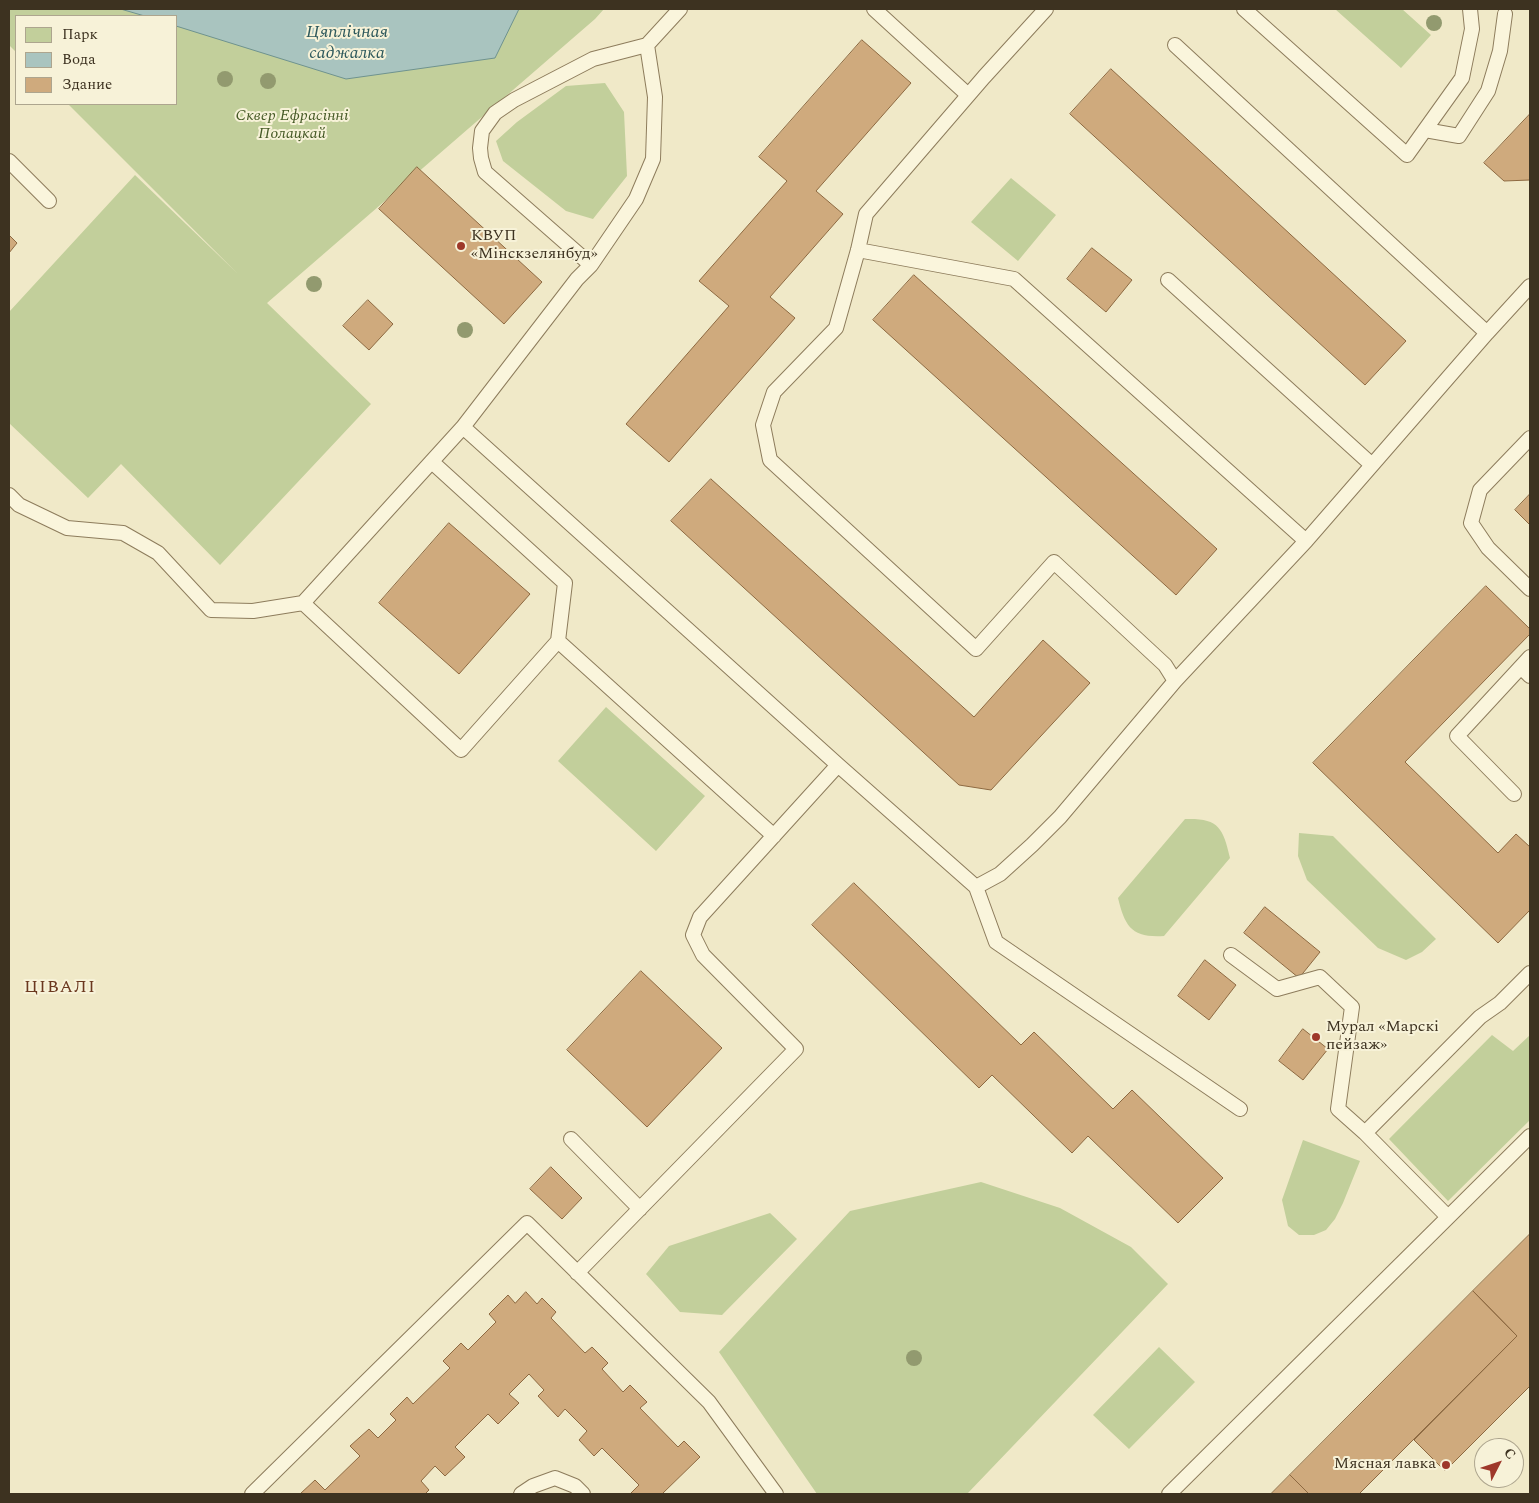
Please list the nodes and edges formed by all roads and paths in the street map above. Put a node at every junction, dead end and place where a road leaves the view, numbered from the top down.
1 (680, 9) edge
2 (874, 9) edge
3 (1046, 9) edge
4 (1244, 9) edge
5 (1470, 9) edge
6 (1505, 14) dead end
7 (1175, 44) dead end
8 (647, 45) junction
9 (968, 95) junction
10 (1425, 130) junction
11 (9, 161) edge
12 (49, 200) dead end
13 (858, 250) junction
14 (591, 265) junction
15 (1168, 280) dead end
16 (1530, 286) edge
17 (1487, 333) junction
18 (463, 427) junction
19 (1530, 438) edge
20 (432, 462) junction
21 (1372, 465) junction
22 (9, 495) edge
23 (1306, 541) junction
24 (1530, 590) edge
25 (302, 603) junction
26 (558, 641) junction
27 (1527, 667) edge
28 (1175, 681) junction
29 (838, 765) junction
30 (1514, 794) dead end
31 (774, 836) junction
32 (976, 887) junction
33 (1231, 955) dead end
34 (1530, 973) edge
35 (1240, 1109) dead end
36 (1365, 1133) junction
37 (1530, 1136) edge
38 (571, 1139) dead end
39 (640, 1209) junction
40 (1448, 1217) junction
41 (577, 1274) junction
42 (252, 1494) edge
43 (522, 1494) edge
44 (583, 1494) edge
45 (776, 1494) edge
46 (1169, 1494) edge

1 - 8 lane
2 - 9 lane
3 - 9 lane
4 - 10 lane
5 - 10 lane
6 - 10 lane
7 - 17 lane
8 - 14 lane
8 - 14 lane
9 - 13 lane
11 - 12 lane
13 - 23 lane
13 - 28 lane
14 - 18 lane
15 - 21 lane
16 - 17 lane
17 - 21 lane
18 - 20 lane
18 - 29 lane
19 - 24 lane
20 - 25 lane
20 - 26 lane
21 - 23 lane
22 - 25 lane
23 - 28 lane
25 - 26 lane
26 - 31 lane
27 - 30 lane
28 - 32 lane
29 - 31 lane
29 - 32 lane
31 - 39 lane
32 - 35 lane
33 - 36 lane
34 - 36 lane
36 - 40 lane
37 - 40 lane
38 - 39 lane
39 - 41 lane
40 - 46 lane
41 - 42 lane
41 - 45 lane
43 - 44 lane

